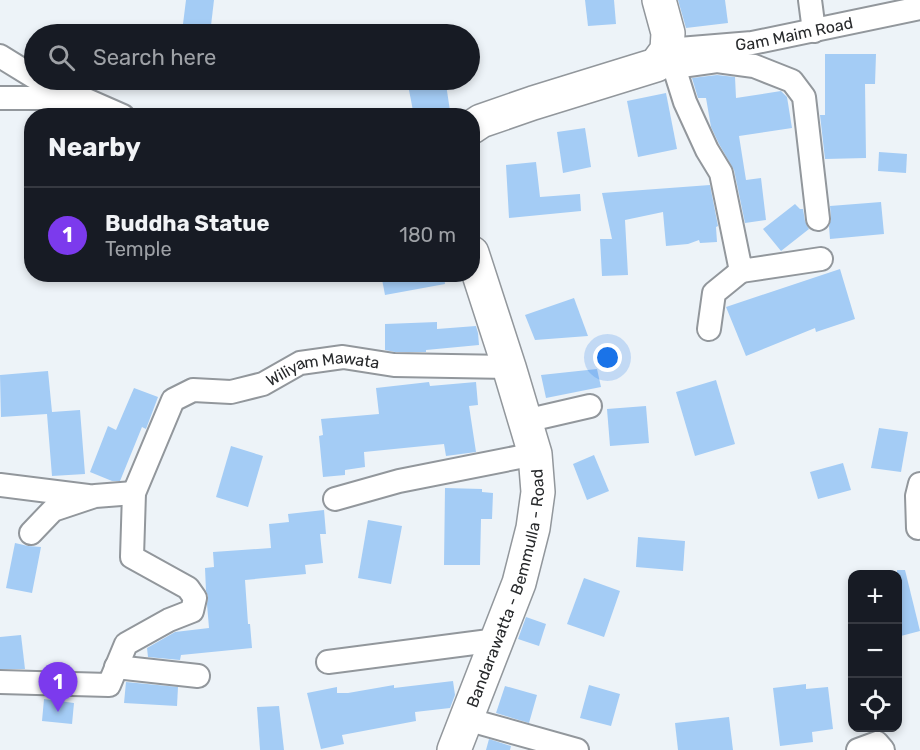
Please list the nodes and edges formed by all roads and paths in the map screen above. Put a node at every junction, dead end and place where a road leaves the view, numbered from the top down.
1 (659, 0) edge
2 (810, 0) edge
3 (920, 8) edge
4 (814, 31) junction
5 (0, 56) edge
6 (670, 58) junction
7 (24, 71) edge
8 (63, 90) edge
9 (0, 98) edge
10 (82, 99) junction
11 (104, 108) edge
12 (480, 122) edge
13 (818, 219) dead end
14 (821, 259) dead end
15 (741, 271) junction
16 (480, 278) edge
17 (709, 329) dead end
18 (509, 367) junction
19 (590, 405) dead end
20 (525, 421) junction
21 (535, 454) junction
22 (920, 484) edge
23 (0, 485) edge
24 (134, 493) junction
25 (95, 496) junction
26 (335, 499) dead end
27 (919, 530) edge
28 (31, 532) dead end
29 (497, 640) junction
30 (328, 662) dead end
31 (116, 667) junction
32 (198, 676) dead end
33 (0, 682) edge
34 (466, 719) junction
35 (454, 750) edge
36 (576, 750) edge
37 (858, 750) edge
38 (883, 750) edge

1 - 6 street
2 - 4 street
3 - 4 street, Gam Maim Road
4 - 6 street, Gam Maim Road
5 - 7 street
6 - 12 street
6 - 13 street
6 - 15 street
8 - 10 street
9 - 10 street
10 - 11 street
14 - 15 street
15 - 17 street
16 - 18 street, Bandarawatta - Bemmulla - Road
18 - 20 street, Bandarawatta - Bemmulla - Road
18 - 24 street, Wiliyam Mawata
19 - 20 street
20 - 21 street, Bandarawatta - Bemmulla - Road
21 - 26 street
21 - 29 street, Bandarawatta - Bemmulla - Road
22 - 27 street
23 - 25 street
24 - 25 street
24 - 31 street
25 - 28 street
29 - 30 street
29 - 34 street, Bandarawatta - Bemmulla - Road
31 - 32 street
31 - 33 street
34 - 35 street, Bandarawatta - Bemmulla - Road
34 - 36 street
37 - 38 street

